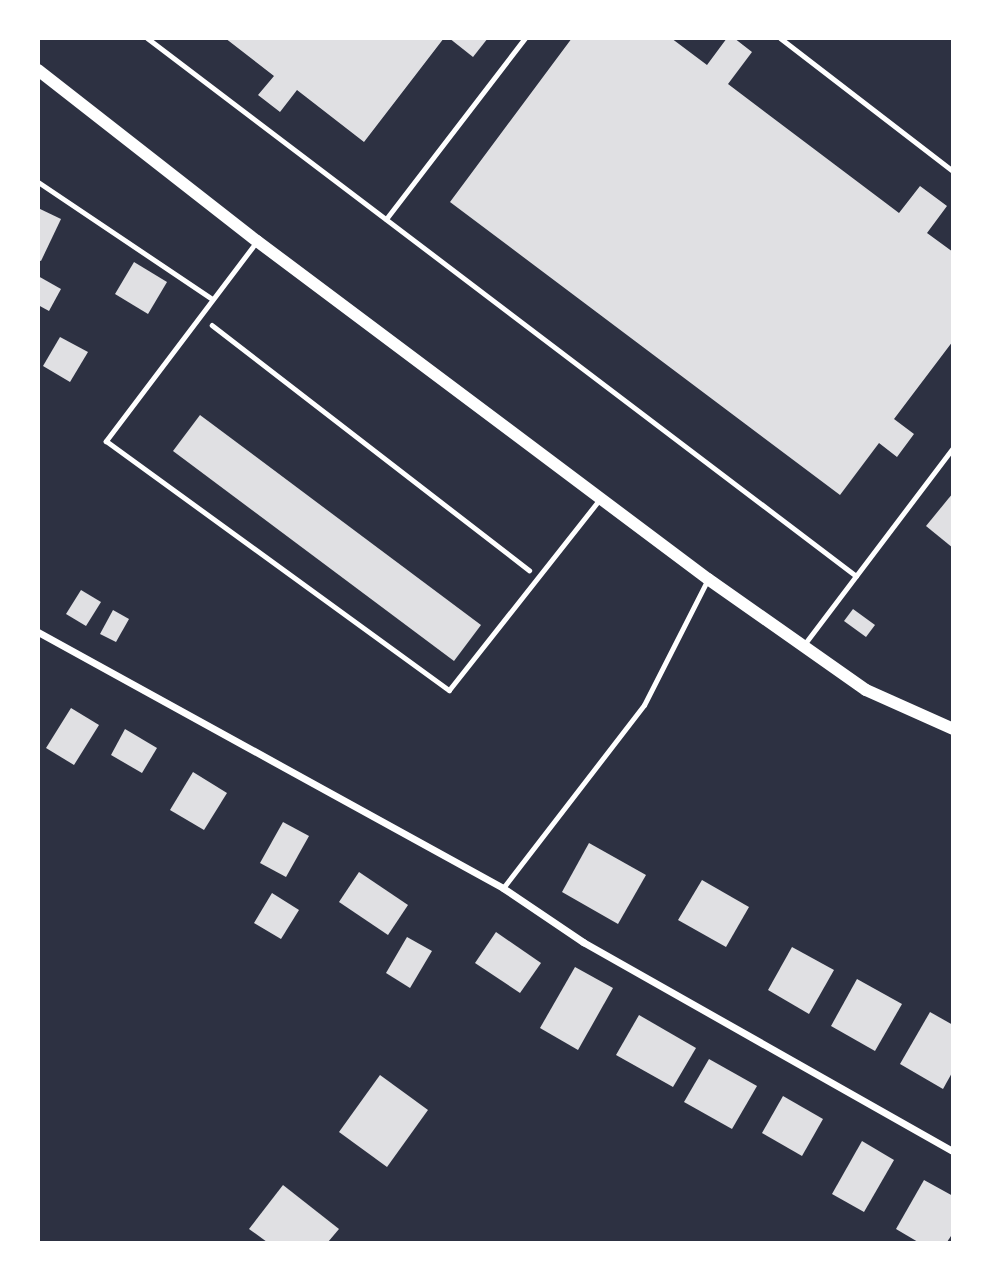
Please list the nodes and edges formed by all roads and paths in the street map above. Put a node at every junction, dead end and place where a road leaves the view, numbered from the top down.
1 (146, 38) edge
2 (525, 38) edge
3 (780, 38) edge
4 (38, 70) edge
5 (953, 171) edge
6 (38, 182) edge
7 (386, 219) junction
8 (257, 241) junction
9 (212, 299) junction
10 (200, 316) junction
11 (953, 449) edge
12 (602, 496) junction
13 (856, 576) junction
14 (538, 577) junction
15 (709, 579) junction
16 (38, 632) edge
17 (803, 646) junction
18 (953, 729) edge
19 (503, 887) junction
20 (953, 1151) edge

1 - 7 lane
2 - 7 lane
3 - 5 lane
4 - 8 street
6 - 9 lane
7 - 13 lane
8 - 9 lane
8 - 12 street
9 - 10 lane
10 - 14 path
10 - 14 lane
11 - 13 lane
12 - 14 lane
12 - 15 street
13 - 17 lane
15 - 17 street
15 - 19 lane
16 - 19 street
17 - 18 street
19 - 20 street

